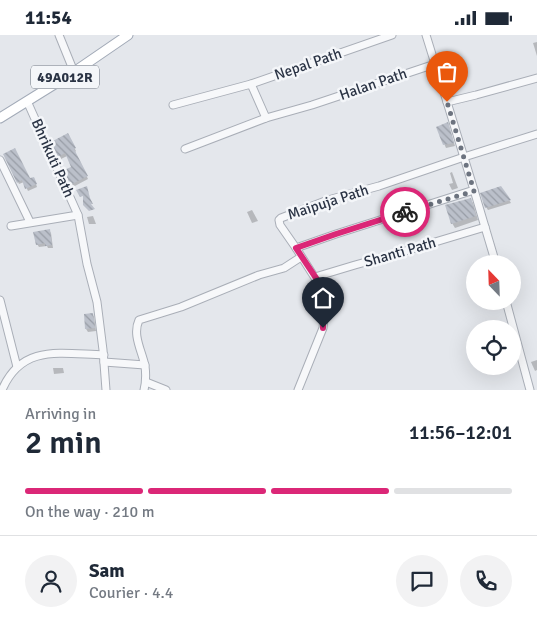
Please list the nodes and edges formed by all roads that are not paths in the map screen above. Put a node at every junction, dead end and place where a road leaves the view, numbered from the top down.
1 (59, 35) edge
2 (128, 35) edge
3 (392, 35) edge
4 (426, 35) edge
5 (435, 64) junction
6 (74, 71) junction
7 (537, 78) edge
8 (251, 84) junction
9 (27, 101) junction
10 (447, 102) junction
11 (173, 105) dead end
12 (0, 118) edge
13 (266, 118) junction
14 (537, 134) edge
15 (185, 149) dead end
16 (464, 157) junction
17 (0, 160) edge
18 (474, 191) junction
19 (78, 215) junction
20 (30, 222) junction
21 (11, 226) dead end
22 (485, 227) junction
23 (296, 248) junction
24 (493, 255) edge
25 (301, 257) junction
26 (315, 277) junction
27 (0, 300) edge
28 (508, 310) edge
29 (8, 331) junction
30 (0, 335) edge
31 (104, 359) junction
32 (145, 365) junction
33 (17, 367) junction
34 (146, 382) junction
35 (2, 390) edge
36 (106, 390) edge
37 (144, 390) edge
38 (166, 390) edge
39 (298, 390) edge
40 (530, 390) edge

1 - 6 street
2 - 6 main road, 49A012R
3 - 8 street, Nepal Path
4 - 5 street
5 - 10 street
5 - 13 street, Halan Path
6 - 9 main road, 49A012R
7 - 10 street
8 - 11 street, Nepal Path
8 - 13 street
9 - 12 main road, 49A012R
9 - 19 street, Bhrikuti Path
10 - 16 street
13 - 15 street, Halan Path
14 - 16 street, Maipuja Path
16 - 18 street
16 - 23 street, Maipuja Path
17 - 20 street
18 - 22 street
18 - 23 street
19 - 20 street
19 - 31 street, Bhrikuti Path
20 - 21 street
22 - 24 street
22 - 26 street, Shanti Path
23 - 25 street
25 - 26 street
25 - 32 street
26 - 39 street
27 - 29 street
28 - 40 street
29 - 30 street
29 - 33 street
31 - 32 street
31 - 33 street
31 - 36 street, Bhrikuti Path
32 - 34 street
33 - 35 street
34 - 37 street
34 - 38 street

